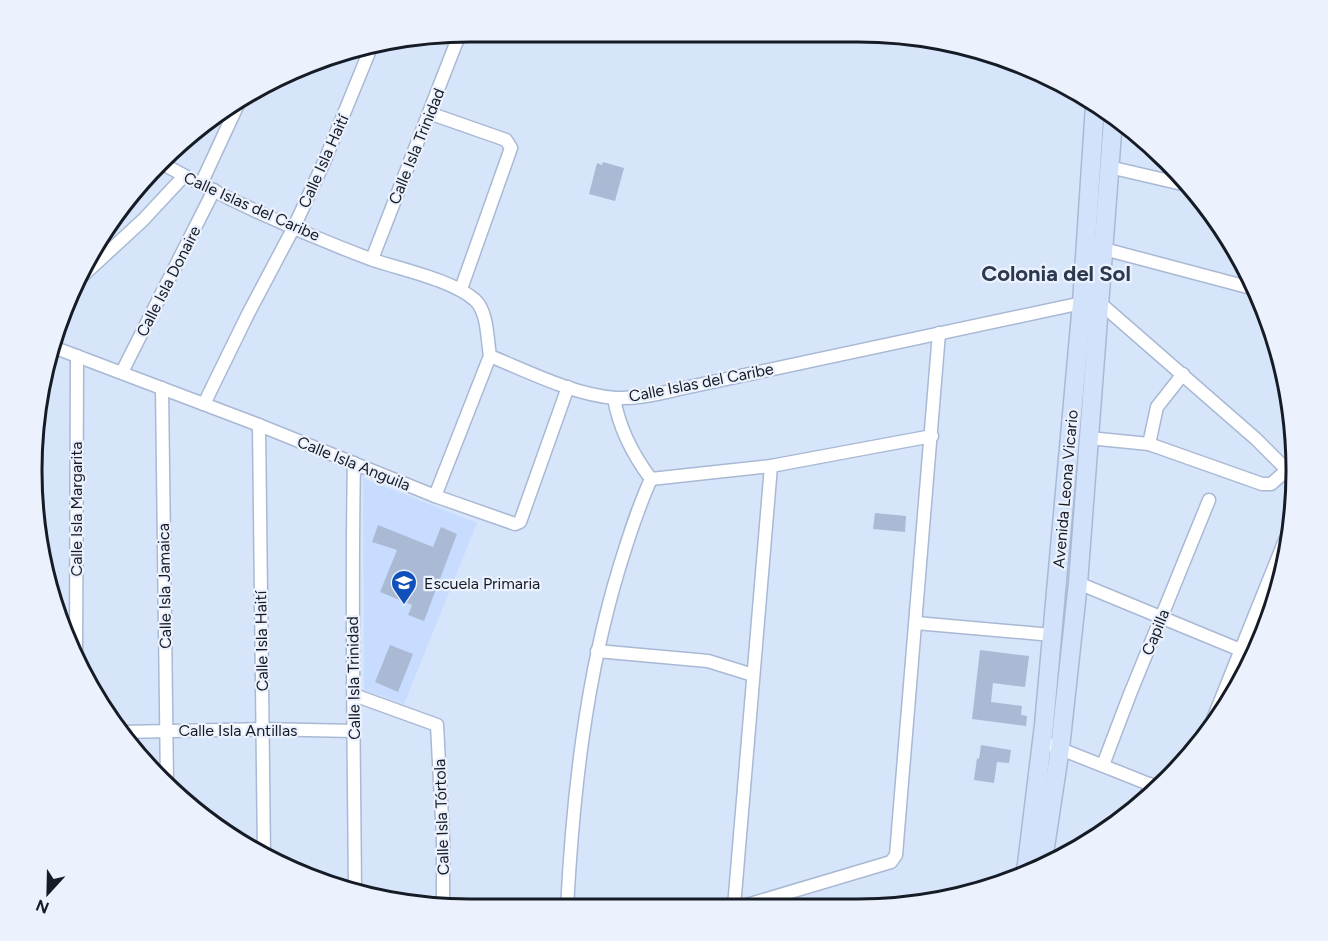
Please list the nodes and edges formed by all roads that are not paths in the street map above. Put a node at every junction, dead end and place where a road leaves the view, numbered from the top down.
1 (456, 42) edge
2 (368, 55) edge
3 (234, 113) edge
4 (429, 113) junction
5 (1094, 113) edge
6 (1112, 127) edge
7 (169, 167) edge
8 (1109, 167) junction
9 (184, 176) junction
10 (1174, 182) edge
11 (201, 184) junction
12 (214, 190) junction
13 (294, 227) junction
14 (1104, 249) junction
15 (372, 259) junction
16 (94, 265) edge
17 (1244, 286) edge
18 (460, 289) junction
19 (1082, 303) junction
20 (1100, 303) junction
21 (939, 333) junction
22 (60, 350) edge
23 (77, 356) junction
24 (490, 356) junction
25 (122, 372) junction
26 (1183, 374) junction
27 (568, 387) junction
28 (162, 388) junction
29 (614, 398) junction
30 (204, 404) junction
31 (259, 425) junction
32 (932, 436) junction
33 (1089, 438) junction
34 (1149, 444) junction
35 (354, 463) junction
36 (771, 466) junction
37 (1286, 468) edge
38 (1286, 476) edge
39 (651, 479) junction
40 (435, 496) junction
41 (1209, 500) dead end
42 (1273, 573) edge
43 (1078, 583) junction
44 (1161, 617) junction
45 (916, 623) junction
46 (1052, 635) junction
47 (76, 637) edge
48 (1240, 650) junction
49 (597, 651) junction
50 (1245, 652) edge
51 (753, 675) junction
52 (354, 695) junction
53 (1220, 699) edge
54 (262, 729) junction
55 (166, 731) junction
56 (354, 731) junction
57 (132, 732) edge
58 (1051, 745) junction
59 (1103, 765) junction
60 (167, 772) edge
61 (1149, 784) edge
62 (264, 846) edge
63 (1043, 857) edge
64 (1028, 863) edge
65 (355, 882) edge
66 (443, 898) edge
67 (567, 899) edge
68 (735, 899) edge
69 (767, 899) edge

1 - 4 street, Calle Isla Trinidad
2 - 13 street, Calle Isla Haití
3 - 11 street
4 - 15 street, Calle Isla Trinidad
4 - 18 street
5 - 19 street, Avenida Leona Vicario
6 - 8 street, Avenida Leona Vicario
7 - 9 street, Calle Islas del Caribe
8 - 10 street
8 - 14 street, Avenida Leona Vicario
9 - 11 street, Calle Islas del Caribe
9 - 16 street
11 - 12 street, Calle Islas del Caribe
12 - 13 street, Calle Islas del Caribe
12 - 25 street, Calle Isla Donaire
13 - 15 street, Calle Islas del Caribe
13 - 30 street, Calle Isla Haití
14 - 17 street
14 - 20 street, Avenida Leona Vicario
15 - 18 street, Calle Islas del Caribe
18 - 24 street, Calle Islas del Caribe
19 - 20 street, Calle Islas del Caribe
19 - 21 street, Calle Islas del Caribe
19 - 46 street, Avenida Leona Vicario
20 - 26 street
20 - 33 street, Avenida Leona Vicario
21 - 29 street, Calle Islas del Caribe
21 - 32 street
22 - 23 street, Calle Isla Anguila
23 - 25 street, Calle Isla Anguila
23 - 47 street, Calle Isla Margarita
24 - 27 street, Calle Islas del Caribe
24 - 40 street
25 - 28 street, Calle Isla Anguila
26 - 34 street
26 - 37 street
27 - 29 street, Calle Islas del Caribe
27 - 40 street, Calle Isla Anguila
28 - 30 street, Calle Isla Anguila
28 - 55 street, Calle Isla Jamaica
29 - 39 street
30 - 31 street, Calle Isla Anguila
31 - 35 street, Calle Isla Anguila
31 - 54 street, Calle Isla Haití
32 - 36 street
32 - 45 street
33 - 34 street
33 - 43 street, Avenida Leona Vicario
34 - 38 street
35 - 40 street, Calle Isla Anguila
35 - 52 street, Calle Isla Trinidad
36 - 39 street
36 - 51 street
39 - 49 street
41 - 44 street, Capilla
42 - 48 street
43 - 44 street
43 - 58 street, Avenida Leona Vicario
44 - 48 street
44 - 59 street, Capilla
45 - 46 street
45 - 69 street
46 - 58 street, Avenida Leona Vicario
48 - 50 street
48 - 53 street
49 - 51 street
49 - 67 street
51 - 68 street
52 - 56 street, Calle Isla Trinidad
52 - 66 street, Calle Isla Tórtola
54 - 55 street, Calle Isla Antillas
54 - 56 street, Calle Isla Antillas
54 - 62 street, Calle Isla Haití
55 - 57 street, Calle Isla Antillas
55 - 60 street, Calle Isla Jamaica
56 - 65 street, Calle Isla Trinidad
58 - 59 street
58 - 63 street, Avenida Leona Vicario
58 - 64 street, Avenida Leona Vicario
59 - 61 street

